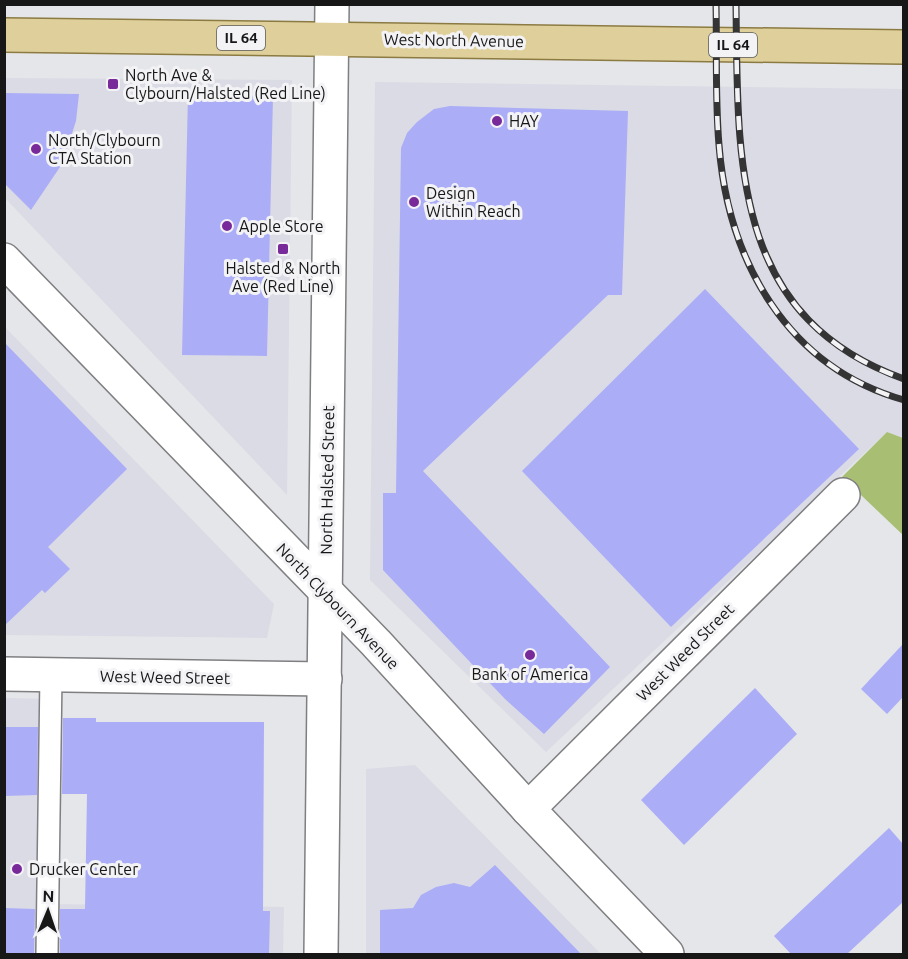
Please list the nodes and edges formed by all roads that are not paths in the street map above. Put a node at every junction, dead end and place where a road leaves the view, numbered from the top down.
1 (332, 4) edge
2 (4, 35) edge
3 (332, 38) junction
4 (903, 48) edge
5 (4, 260) edge
6 (843, 495) dead end
7 (326, 592) junction
8 (4, 674) edge
9 (51, 675) junction
10 (325, 679) junction
11 (528, 809) junction
12 (47, 954) edge
13 (321, 954) edge
14 (667, 954) edge

1 - 3 main road, North Halsted Street
2 - 3 main road, West North Avenue / IL 64
3 - 4 main road, West North Avenue / IL 64
3 - 7 main road, North Halsted Street
5 - 7 main road, North Clybourn Avenue
6 - 11 main road, West Weed Street
7 - 10 main road, North Halsted Street
7 - 11 main road, North Clybourn Avenue
8 - 9 main road, West Weed Street
9 - 10 main road, West Weed Street
9 - 12 lane
10 - 13 main road, North Halsted Street
11 - 14 main road, North Clybourn Avenue

